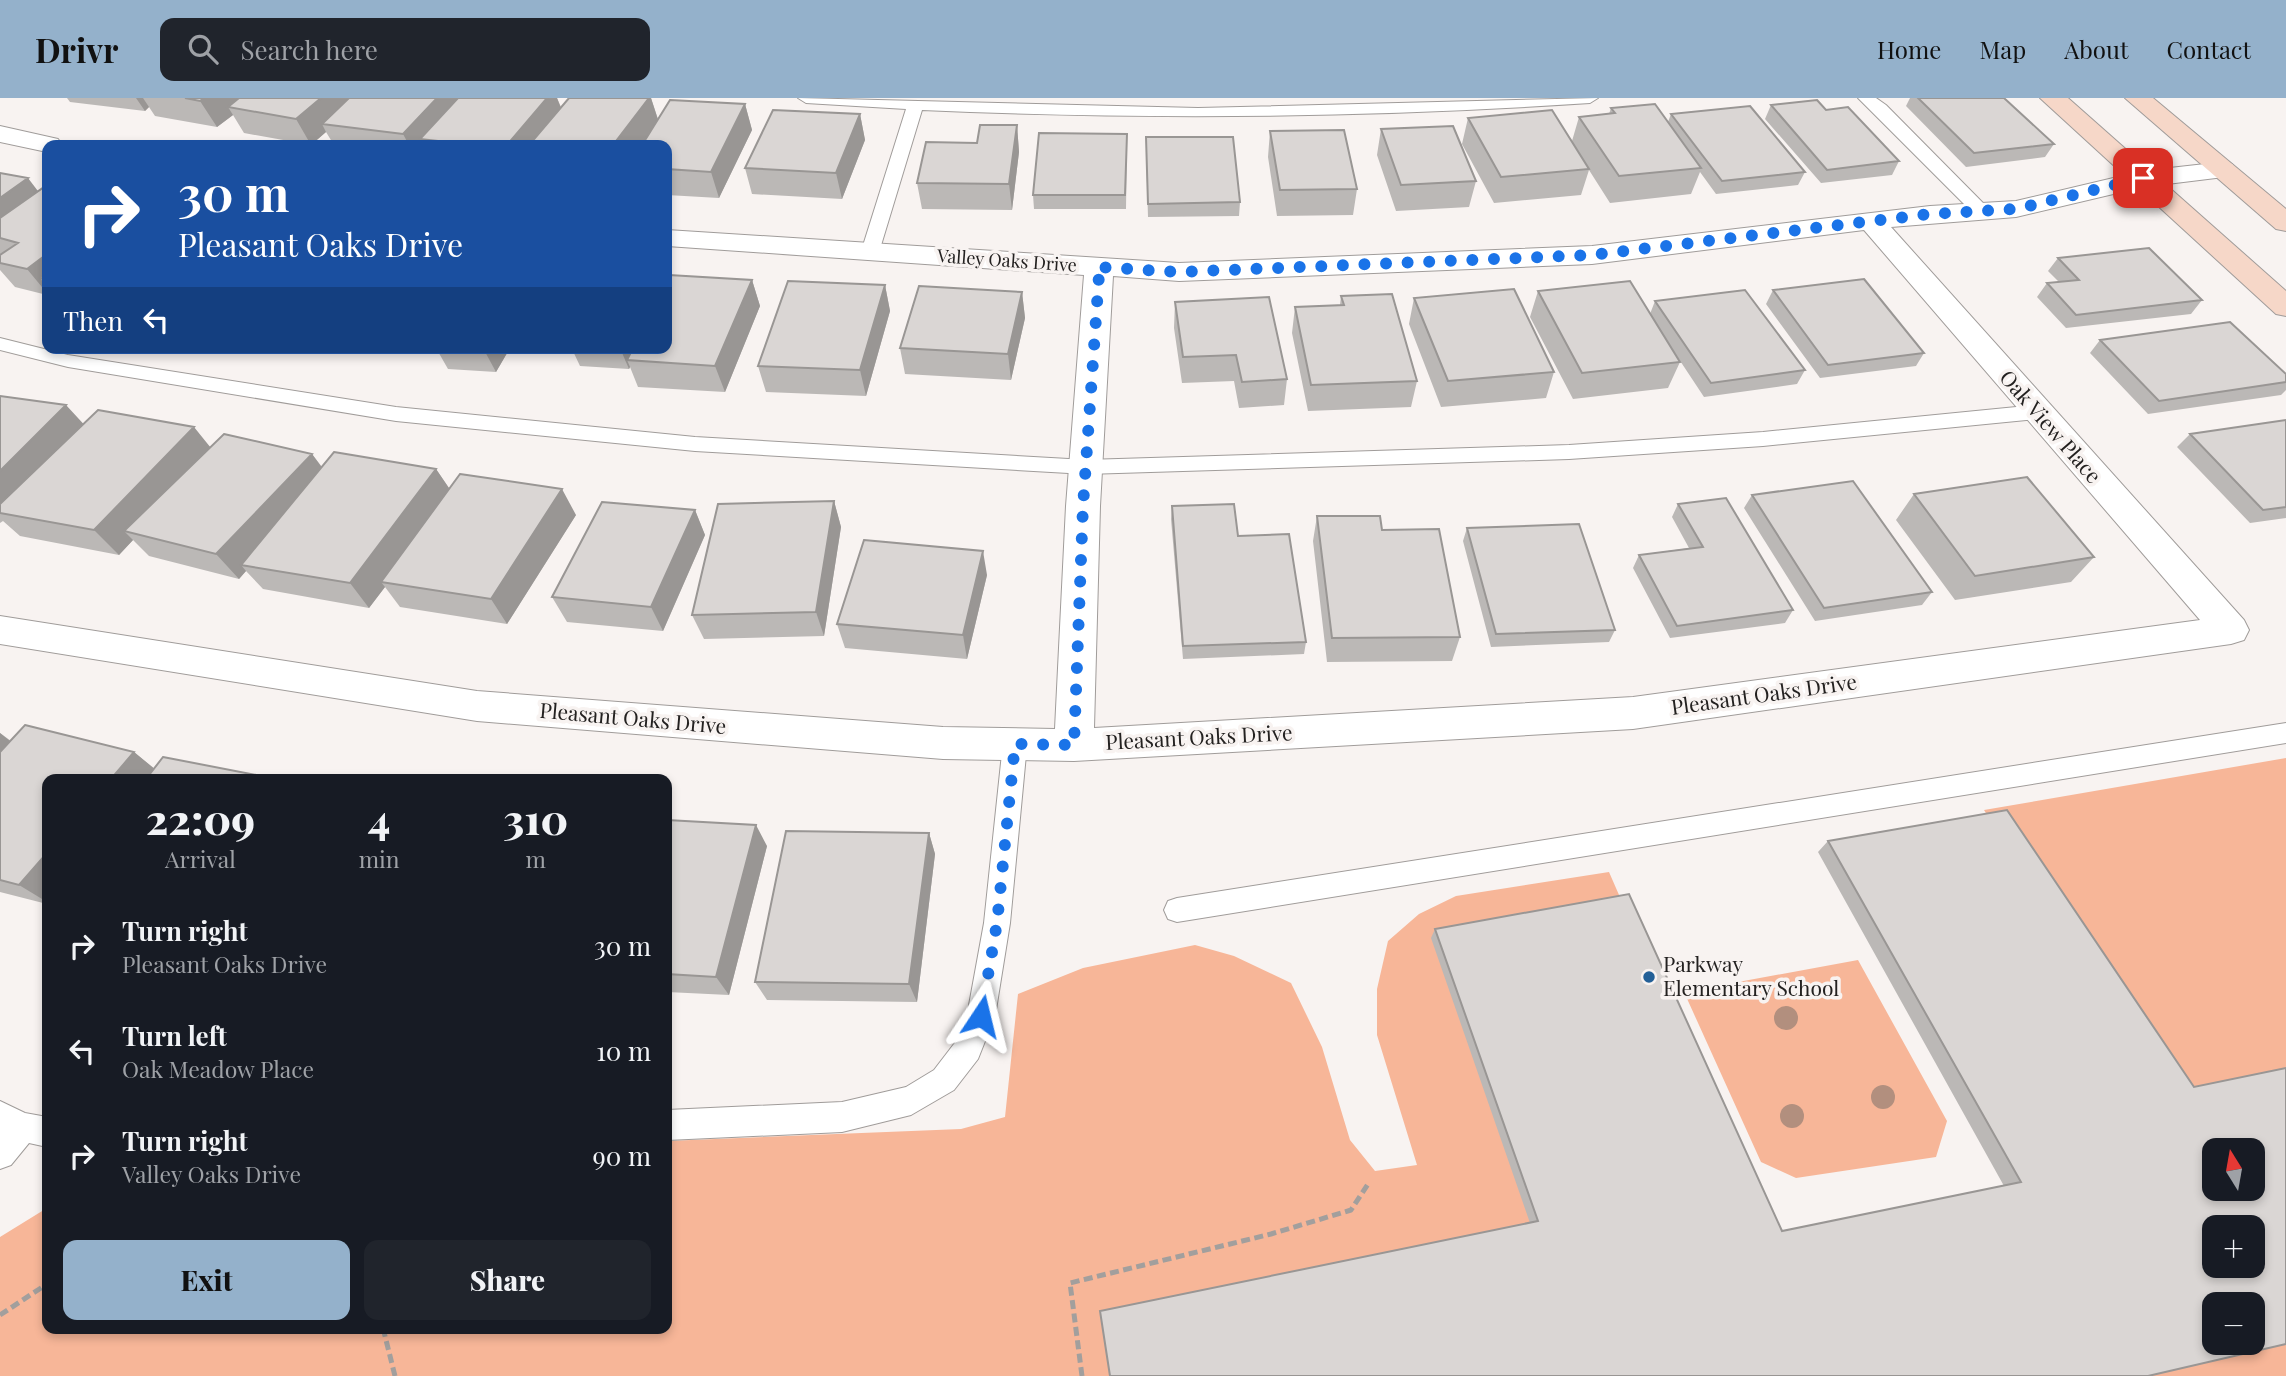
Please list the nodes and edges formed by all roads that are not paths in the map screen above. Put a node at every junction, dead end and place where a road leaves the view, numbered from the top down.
1 (806, 98) edge
2 (1590, 98) edge
3 (1866, 98) edge
4 (2053, 98) edge
5 (2138, 98) edge
6 (915, 106) junction
7 (0, 134) edge
8 (42, 143) edge
9 (2223, 170) junction
10 (2143, 178) junction
11 (1980, 211) junction
12 (1871, 221) junction
13 (2286, 223) edge
14 (672, 237) edge
15 (870, 252) junction
16 (1097, 267) junction
17 (2286, 307) edge
18 (0, 344) edge
19 (2037, 412) junction
20 (1086, 467) junction
21 (0, 630) edge
22 (2231, 630) joint
23 (2286, 733) edge
24 (1015, 744) junction
25 (1074, 745) junction
26 (1177, 910) dead end
27 (23, 1125) edge
28 (672, 1125) edge
29 (0, 1154) edge

1 - 6 lane
2 - 6 lane
3 - 11 lane
4 - 10 main road
5 - 9 main road
6 - 15 lane
7 - 8 street
9 - 10 street, Valley Oaks Drive
9 - 13 main road
10 - 11 street, Valley Oaks Drive
10 - 17 main road
11 - 12 street, Valley Oaks Drive
12 - 16 street, Valley Oaks Drive
12 - 19 street, Oak View Place
14 - 15 street, Valley Oaks Drive
15 - 16 street, Valley Oaks Drive
16 - 20 street
18 - 20 lane
19 - 20 lane
19 - 22 street, Oak View Place
20 - 25 street
21 - 24 street, Pleasant Oaks Drive
22 - 25 street, Pleasant Oaks Drive
23 - 26 lane
24 - 25 street, Pleasant Oaks Drive
24 - 28 lane
27 - 29 lane

